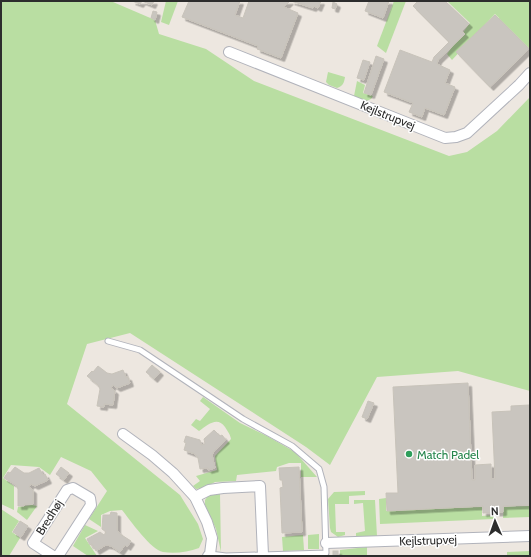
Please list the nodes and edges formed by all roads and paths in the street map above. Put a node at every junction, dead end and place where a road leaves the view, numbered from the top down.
1 (229, 52) dead end
2 (530, 73) edge
3 (108, 342) dead end
4 (124, 434) dead end
5 (195, 497) junction
6 (530, 536) edge
7 (326, 543) junction
8 (209, 555) edge
9 (262, 555) junction
10 (53, 556) edge
11 (58, 556) edge

1 - 2 street, Kejlstrupvej
3 - 7 lane
4 - 5 street
5 - 8 street
5 - 9 street
6 - 7 street, Kejlstrupvej
7 - 9 lane
8 - 9 lane
10 - 11 street, Bredhøj

